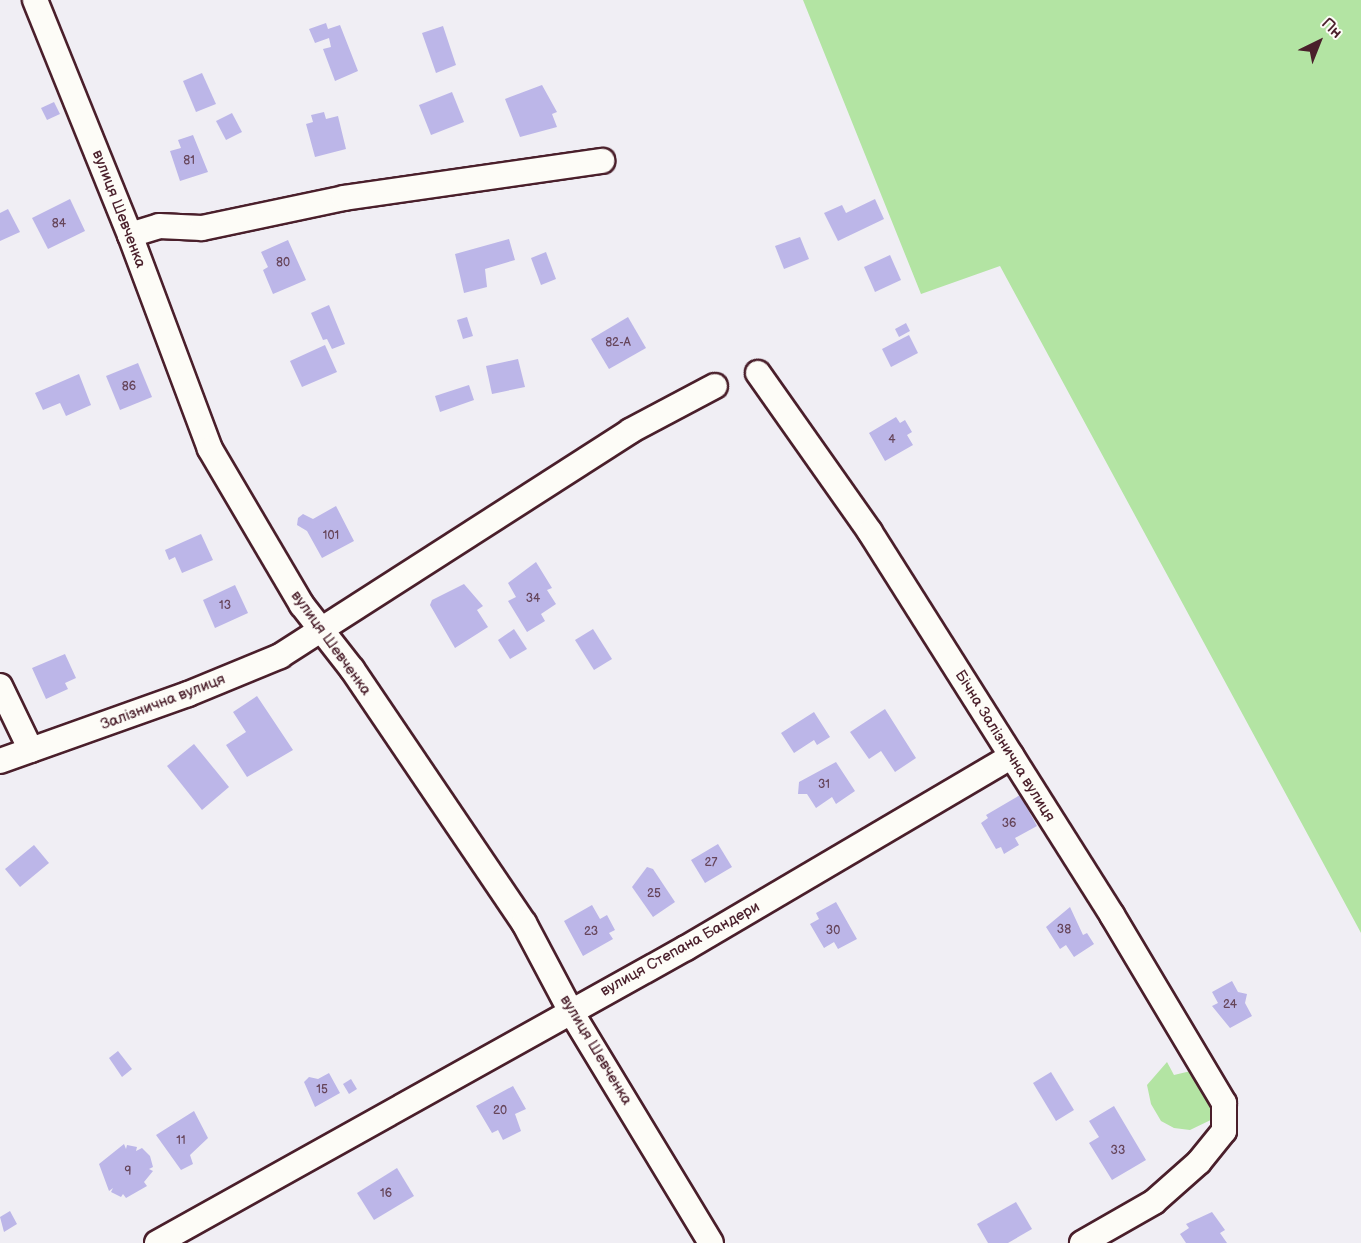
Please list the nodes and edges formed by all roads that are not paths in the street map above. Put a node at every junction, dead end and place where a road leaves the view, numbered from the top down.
1 (35, 0) edge
2 (602, 161) dead end
3 (130, 235) junction
4 (758, 373) dead end
5 (715, 386) dead end
6 (318, 628) junction
7 (0, 686) edge
8 (31, 750) junction
9 (1012, 756) junction
10 (0, 762) edge
11 (570, 1010) junction
12 (157, 1243) edge
13 (711, 1243) edge
14 (1082, 1243) edge

1 - 3 street, вулиця Шевченка
2 - 3 street
3 - 6 street, вулиця Шевченка
4 - 9 street, Бічна Залізнична вулиця
5 - 6 street, Залізнична вулиця
6 - 8 street, Залізнична вулиця
6 - 11 street, вулиця Шевченка
7 - 8 street
8 - 10 street, Залізнична вулиця
9 - 11 street, вулиця Степана Бандери
9 - 14 street, Бічна Залізнична вулиця
11 - 12 street, вулиця Степана Бандери
11 - 13 street, вулиця Шевченка

